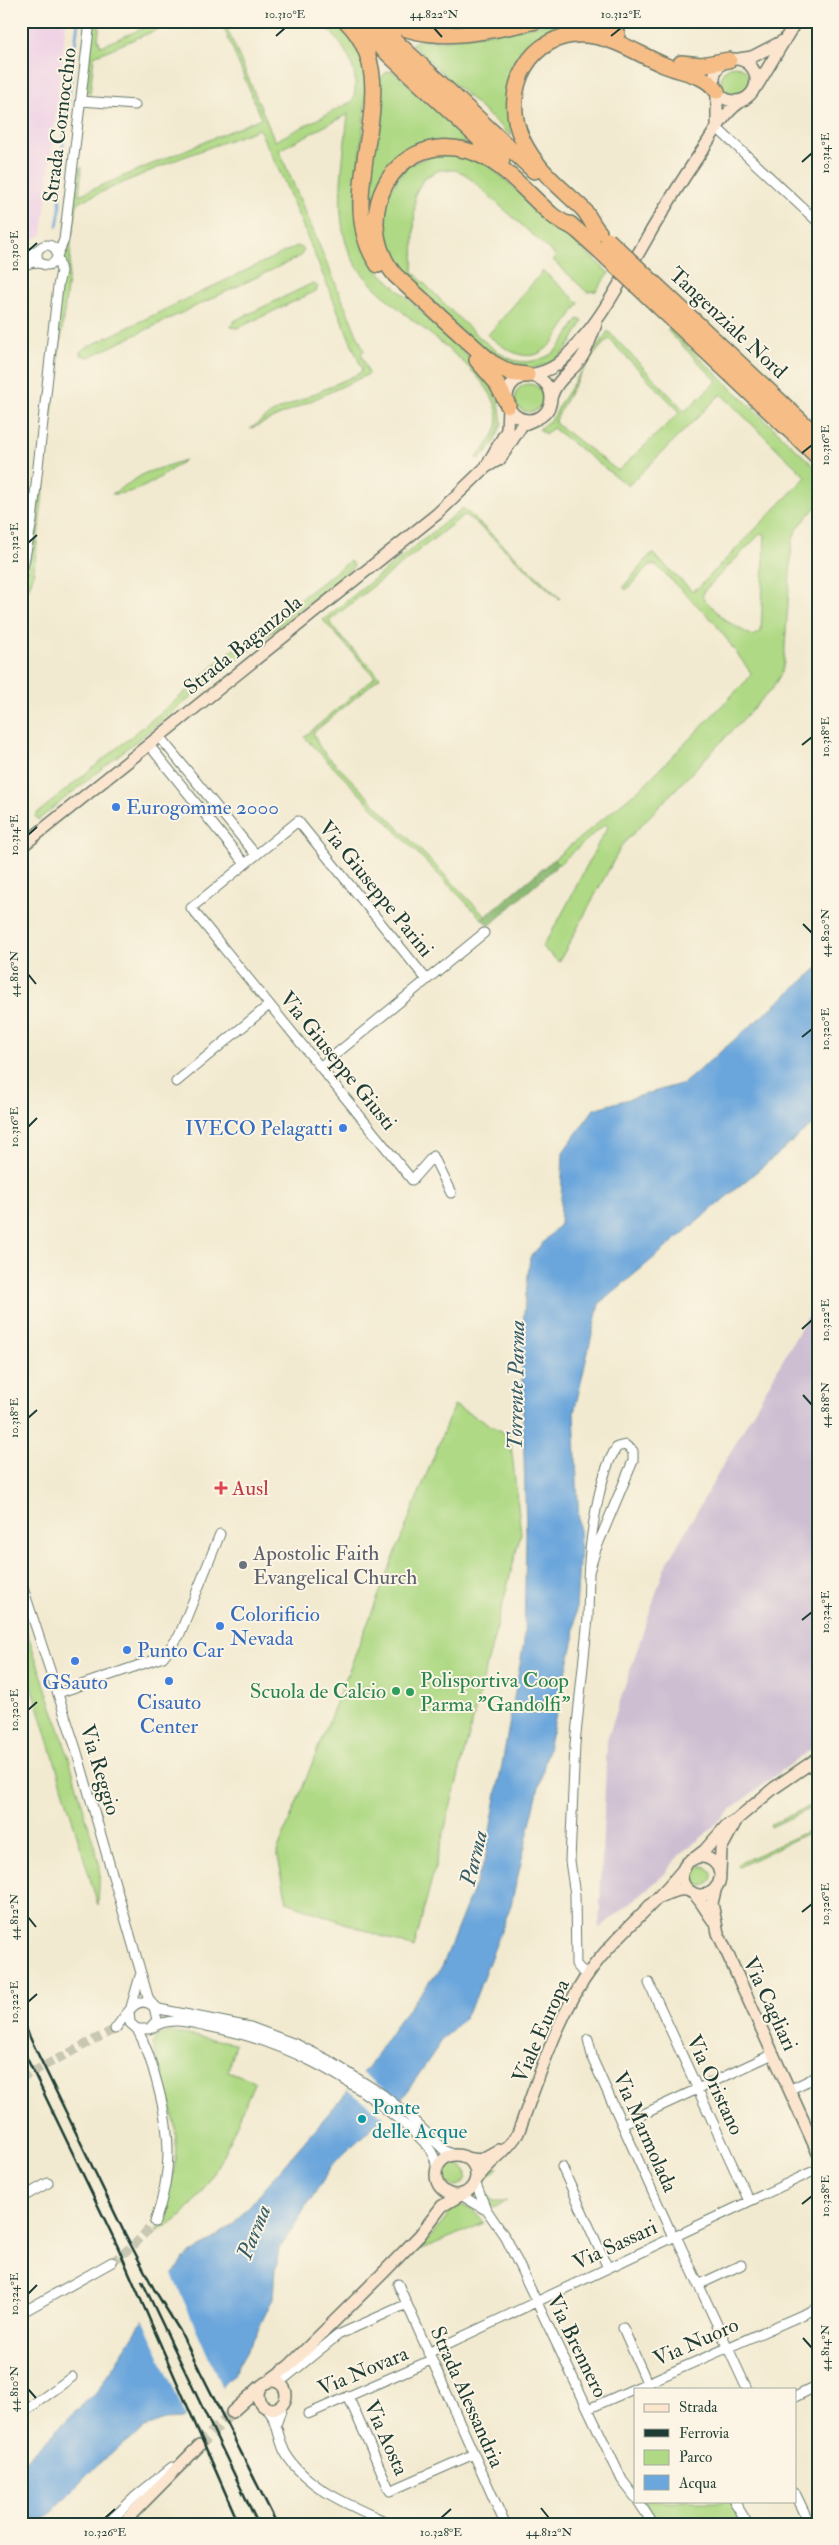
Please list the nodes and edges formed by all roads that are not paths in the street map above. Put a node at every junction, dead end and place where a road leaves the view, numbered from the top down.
1 (90, 21) edge
2 (346, 21) edge
3 (354, 21) edge
4 (374, 21) edge
5 (387, 21) edge
6 (537, 21) edge
7 (583, 21) edge
8 (796, 21) edge
9 (783, 41) junction
10 (732, 59) junction
11 (717, 91) junction
12 (749, 95) junction
13 (81, 101) junction
14 (135, 104) dead end
15 (717, 128) junction
16 (818, 222) edge
17 (578, 231) junction
18 (64, 232) junction
19 (602, 241) junction
20 (43, 247) junction
21 (638, 254) dead end
22 (57, 256) junction
23 (21, 259) edge
24 (44, 264) junction
25 (21, 266) edge
26 (620, 283) dead end
27 (58, 286) junction
28 (597, 322) junction
29 (527, 375) junction
30 (551, 398) junction
31 (508, 405) junction
32 (534, 420) junction
33 (818, 437) edge
34 (818, 457) edge
35 (484, 469) junction
36 (21, 578) edge
37 (160, 736) junction
38 (149, 745) junction
39 (21, 847) edge
40 (256, 855) junction
41 (245, 864) junction
42 (484, 933) dead end
43 (428, 980) junction
44 (269, 1005) junction
45 (320, 1067) junction
46 (176, 1082) dead end
47 (451, 1193) dead end
48 (220, 1534) dead end
49 (588, 1580) junction
50 (21, 1582) edge
51 (58, 1693) junction
52 (818, 1758) edge
53 (738, 1819) junction
54 (689, 1864) junction
55 (720, 1875) junction
56 (716, 1887) junction
57 (694, 1893) junction
58 (660, 1897) junction
59 (715, 1925) junction
60 (140, 1971) junction
61 (586, 1976) junction
62 (649, 1983) dead end
63 (152, 2004) junction
64 (130, 2009) junction
65 (136, 2028) junction
66 (151, 2028) junction
67 (272, 2039) junction
68 (588, 2039) dead end
69 (147, 2046) junction
70 (773, 2054) junction
71 (818, 2076) edge
72 (698, 2089) junction
73 (789, 2090) junction
74 (523, 2117) junction
75 (622, 2124) junction
76 (818, 2153) edge
77 (460, 2156) junction
78 (562, 2167) dead end
79 (818, 2169) edge
80 (436, 2174) junction
81 (475, 2182) junction
82 (48, 2183) dead end
83 (461, 2195) junction
84 (21, 2198) edge
85 (749, 2201) junction
86 (487, 2211) junction
87 (429, 2221) junction
88 (155, 2222) tunnel mouth
89 (674, 2236) junction
90 (112, 2262) tunnel mouth
91 (741, 2265) dead end
92 (608, 2268) junction
93 (398, 2284) dead end
94 (698, 2285) junction
95 (536, 2302) junction
96 (407, 2304) junction
97 (818, 2308) edge
98 (21, 2313) edge
99 (623, 2328) dead end
100 (728, 2348) junction
101 (430, 2357) junction
102 (289, 2366) junction
103 (72, 2377) dead end
104 (285, 2378) junction
105 (264, 2383) junction
106 (648, 2386) edge
107 (747, 2388) edge
108 (813, 2388) dead end
109 (634, 2391) edge
110 (348, 2396) junction
111 (796, 2396) edge
112 (285, 2397) junction
113 (265, 2407) junction
114 (588, 2409) junction
115 (21, 2414) edge
116 (308, 2414) dead end
117 (276, 2425) junction
118 (195, 2450) joint
119 (474, 2454) junction
120 (632, 2487) edge
121 (796, 2495) edge
122 (639, 2502) edge
123 (735, 2502) edge
124 (107, 2524) edge
125 (122, 2524) edge
126 (391, 2524) edge
127 (505, 2524) edge
128 (653, 2524) edge
129 (748, 2524) edge
130 (810, 2524) edge

1 - 13 street, Strada Cornocchio
2 - 31 highway
3 - 17 highway
4 - 19 highway
5 - 6 highway
7 - 10 highway
8 - 9 main road
9 - 10 main road
9 - 12 main road
10 - 11 main road
10 - 12 main road
11 - 12 main road
11 - 15 main road
11 - 19 highway
12 - 15 main road
13 - 14 street
13 - 18 street, Strada Cornocchio
15 - 16 street
15 - 21 main road
17 - 19 highway
17 - 29 highway
18 - 20 street, Strada Cornocchio
18 - 22 street, Strada Cornocchio
19 - 33 highway, Tangenziale Nord, bridge
19 - 34 highway, bridge
20 - 22 street
20 - 23 street, Strada Cornocchio
20 - 24 street
22 - 24 street
22 - 27 street, Strada Cornocchio
24 - 25 street
24 - 27 street
26 - 28 main road, Strada Baganzola
27 - 36 street, Strada Cornocchio
28 - 29 main road, Strada Baganzola
28 - 30 main road, Strada Baganzola
29 - 30 main road
29 - 31 main road, Strada Baganzola
30 - 32 main road, Strada Baganzola
31 - 32 main road
31 - 35 main road, Strada Baganzola
32 - 35 main road, Strada Baganzola
35 - 37 main road, Strada Baganzola
37 - 38 main road, Strada Baganzola
37 - 40 street
38 - 39 main road, Strada Baganzola
38 - 41 street
40 - 41 street
40 - 43 street, Via Giuseppe Parini
41 - 44 street, Via Giuseppe Giusti
42 - 43 street
43 - 45 street
44 - 45 street, Via Giuseppe Giusti
44 - 46 street
45 - 47 street, Via Giuseppe Giusti
48 - 51 street
49 - 49 street
49 - 61 street
50 - 51 street, Via Reggio
51 - 60 street, Via Reggio
52 - 53 main road, Viale Europa
53 - 54 main road, Viale Europa
53 - 55 main road, Viale Europa
54 - 55 main road
54 - 57 main road
54 - 58 main road, Viale Europa
55 - 56 main road, Viale Europa
56 - 57 main road, Viale Europa
56 - 59 main road, Via Cagliari
57 - 58 main road, Viale Europa
57 - 59 main road, Via Cagliari
58 - 61 main road, Viale Europa
59 - 70 main road, Via Cagliari
60 - 63 street, Via Reggio
60 - 64 street, Via Reggio
61 - 74 main road, Viale Europa
62 - 72 street, Via Oristano
63 - 64 street
63 - 66 street, Via Reggio
63 - 67 street
64 - 65 street, Via Reggio
64 - 65 street
65 - 66 street
65 - 69 street, Via Reggio
66 - 67 street
66 - 69 street, Via Reggio
67 - 77 street
67 - 80 street
68 - 75 street, Via Marmolada
69 - 88 street, Via Reggio
70 - 72 street
70 - 73 main road, Via Cagliari
71 - 73 street
72 - 75 street
72 - 85 street, Via Oristano
73 - 76 main road, Via Cagliari
74 - 77 main road, Viale Europa
74 - 81 main road, Viale Europa
75 - 89 street, Via Marmolada
77 - 80 main road
77 - 81 main road
78 - 92 street
79 - 85 street, Via Sassari
80 - 83 main road
80 - 87 main road
81 - 83 main road
81 - 86 street, Via Brennero
82 - 84 street
83 - 86 street, Via Brennero
83 - 87 main road
85 - 89 street, Via Sassari
86 - 95 street, Via Brennero
87 - 102 main road
89 - 92 street, Via Sassari
89 - 94 street, Via Marmolada
90 - 98 street
91 - 94 street
92 - 95 street, Via Sassari
93 - 96 street, Strada Alessandria
94 - 100 street, Via Marmolada
95 - 101 street, Via Sassari
95 - 114 street, Via Brennero
96 - 101 street, Strada Alessandria
96 - 104 street
97 - 100 street, Via Nuoro
99 - 106 street
100 - 106 street, Via Nuoro
100 - 107 street, Via Marmolada
101 - 110 street, Via Novara
101 - 119 street, Strada Alessandria
102 - 104 main road
102 - 105 main road
103 - 115 street
104 - 112 main road
105 - 112 main road
105 - 113 main road
105 - 113 main road
108 - 111 street
109 - 114 street, Via Nuoro
110 - 116 street, Via Novara
110 - 119 street, Via Aosta
112 - 113 main road
112 - 117 street
113 - 117 street
114 - 120 street, Via Brennero
117 - 126 street
118 - 124 street
118 - 125 main road
119 - 127 street, Strada Alessandria
121 - 130 street
122 - 128 street
123 - 129 street

